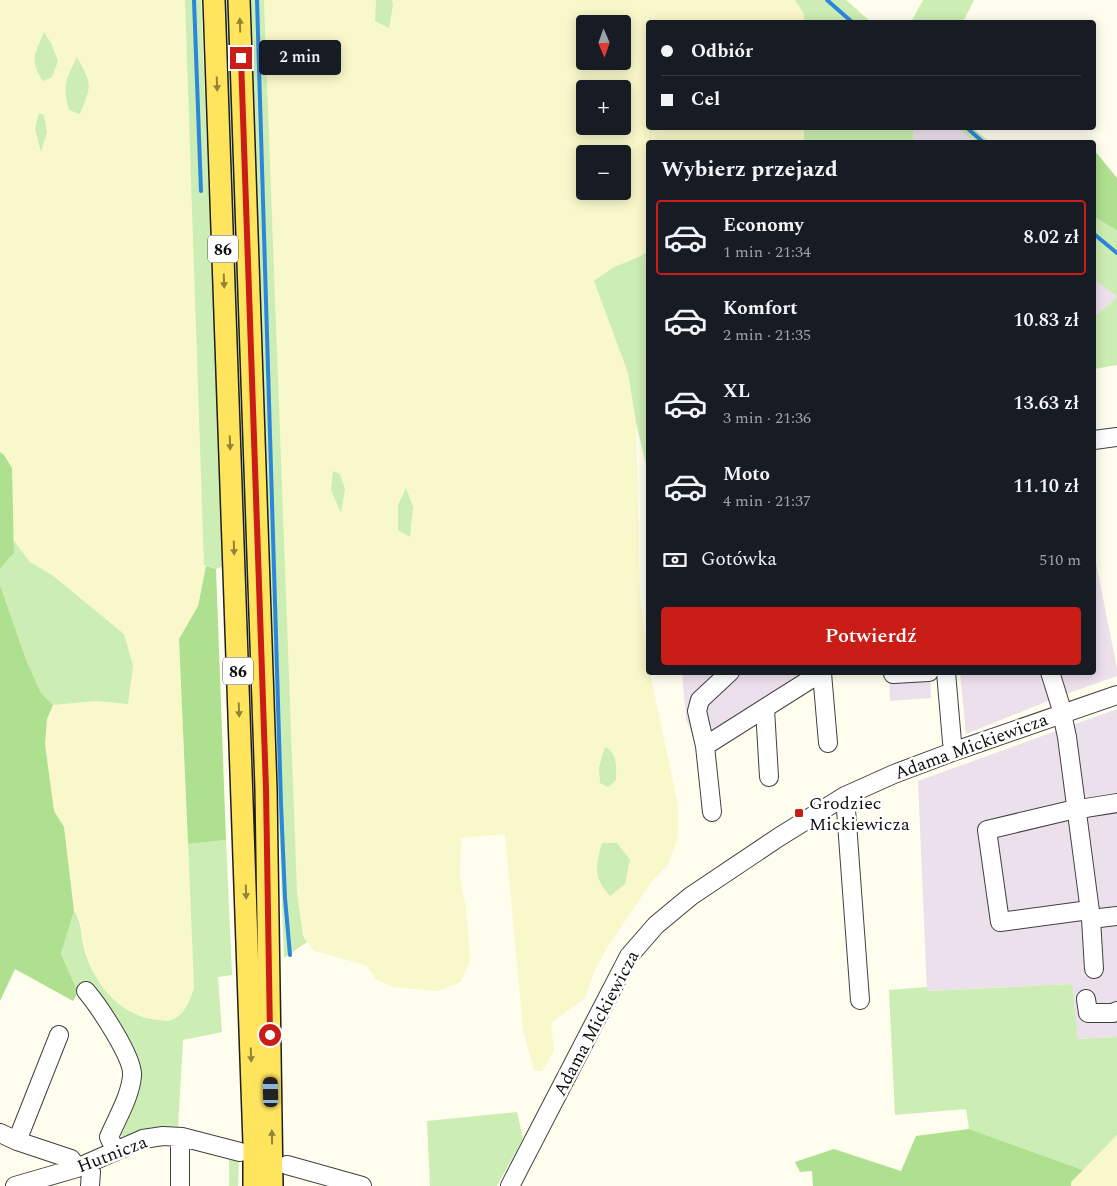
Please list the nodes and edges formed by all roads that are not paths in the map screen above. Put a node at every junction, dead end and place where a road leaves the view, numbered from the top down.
1 (214, 0) edge
2 (239, 0) edge
3 (1117, 437) edge
4 (1096, 440) edge
5 (727, 675) edge
6 (819, 675) edge
7 (822, 675) edge
8 (946, 675) edge
9 (1051, 675) edge
10 (1117, 695) edge
11 (765, 709) junction
12 (1062, 713) junction
13 (828, 742) dead end
14 (705, 746) junction
15 (955, 751) junction
16 (769, 777) dead end
17 (846, 796) junction
18 (1117, 803) edge
19 (1076, 809) junction
20 (712, 812) dead end
21 (1090, 915) junction
22 (1117, 916) edge
23 (1094, 969) dead end
24 (86, 991) dead end
25 (1086, 999) dead end
26 (860, 1000) dead end
27 (1117, 1012) edge
28 (59, 1035) dead end
29 (0, 1134) edge
30 (182, 1138) junction
31 (17, 1141) junction
32 (115, 1150) junction
33 (240, 1152) dead end
34 (82, 1165) junction
35 (288, 1165) dead end
36 (14, 1186) edge
37 (90, 1186) edge
38 (180, 1186) edge
39 (254, 1186) edge
40 (272, 1186) edge
41 (362, 1186) edge
42 (510, 1186) edge

1 -> 39 main road, 86
40 -> 2 main road, 86
3 - 4 street
5 - 14 street
6 - 11 street
7 - 13 street
8 - 15 street
9 - 12 street
10 - 12 street, Adama Mickiewicza
11 - 14 street
11 - 16 street
12 - 15 street, Adama Mickiewicza
12 - 19 street
14 - 20 street
15 - 17 street, Adama Mickiewicza
17 - 26 street
17 - 42 street, Adama Mickiewicza
18 - 19 street
19 - 21 street
19 - 21 street
21 - 22 street
21 - 23 street
24 - 32 street
25 - 27 street
28 - 31 street
29 - 31 street
30 - 32 street, Hutnicza
30 - 33 street, Hutnicza
30 - 38 street
31 - 34 street
32 - 34 street, Hutnicza
34 - 36 street, Hutnicza
34 - 37 street
35 - 41 street

